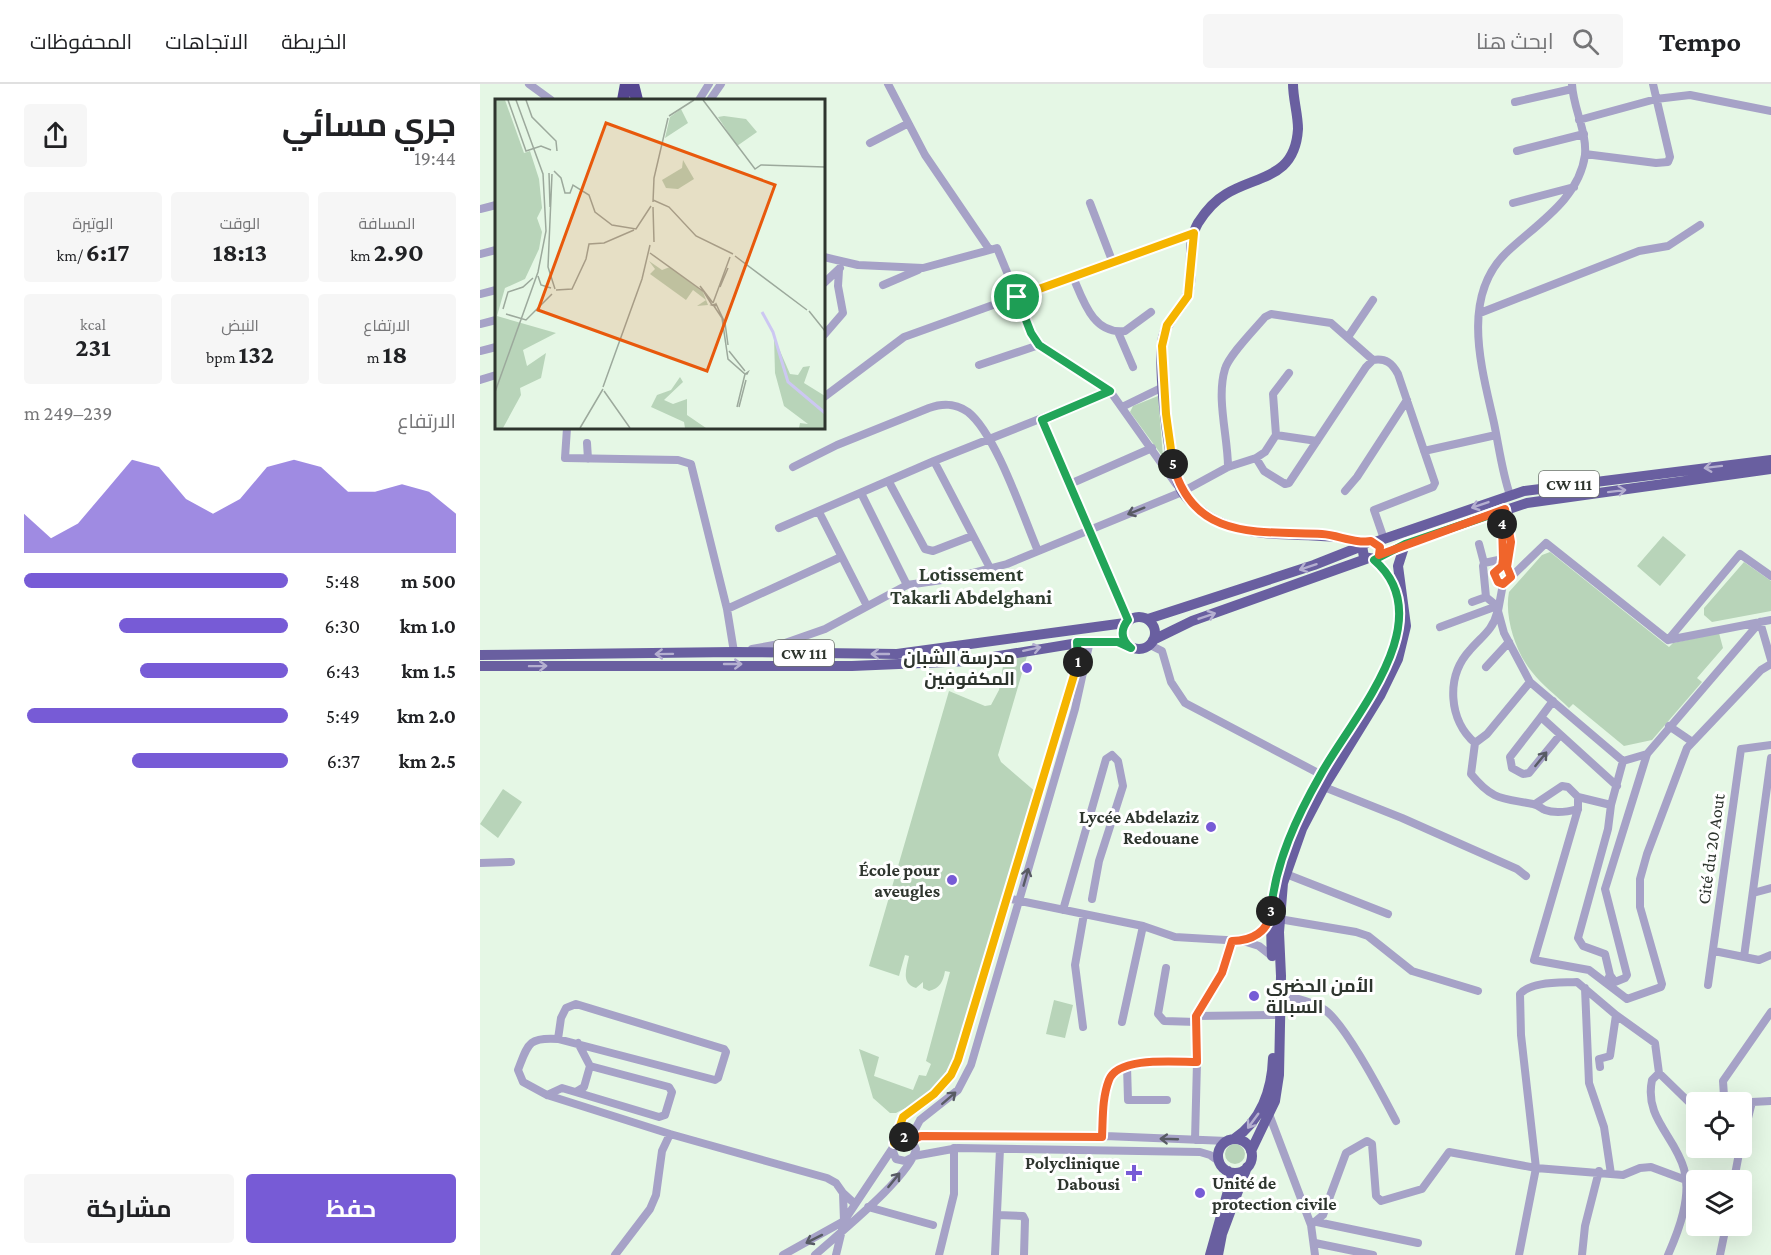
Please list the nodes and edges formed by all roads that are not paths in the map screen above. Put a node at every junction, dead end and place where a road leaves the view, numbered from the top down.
1 (709, 84) edge
2 (721, 84) edge
3 (888, 84) edge
4 (1293, 84) edge
5 (1653, 84) edge
6 (630, 85) edge
7 (1573, 85) edge
8 (532, 86) edge
9 (549, 99) edge
10 (623, 99) edge
11 (637, 99) edge
12 (700, 99) edge
13 (711, 99) edge
14 (1656, 99) junction
15 (1515, 102) dead end
16 (1771, 111) edge
17 (1579, 120) junction
18 (907, 124) junction
19 (1584, 134) junction
20 (870, 143) dead end
21 (1517, 151) dead end
22 (1585, 154) junction
23 (1574, 186) junction
24 (1090, 203) dead end
25 (1513, 203) dead end
26 (495, 205) edge
27 (480, 209) edge
28 (1700, 225) dead end
29 (1194, 233) junction
30 (989, 249) junction
31 (495, 250) edge
32 (480, 254) edge
33 (825, 258) edge
34 (1113, 263) junction
35 (841, 266) junction
36 (923, 268) junction
37 (1073, 277) junction
38 (825, 282) edge
39 (883, 285) dead end
40 (495, 290) edge
41 (480, 294) edge
42 (1017, 297) junction
43 (1373, 300) dead end
44 (1152, 312) dead end
45 (1480, 313) junction
46 (495, 320) edge
47 (480, 324) edge
48 (1118, 332) junction
49 (825, 334) edge
50 (1348, 337) junction
51 (1039, 345) junction
52 (495, 347) edge
53 (480, 351) edge
54 (1373, 360) junction
55 (979, 365) dead end
56 (1133, 367) dead end
57 (1289, 373) dead end
58 (495, 375) edge
59 (480, 380) edge
60 (1163, 387) junction
61 (1110, 391) junction
62 (825, 396) edge
63 (1407, 400) junction
64 (1122, 407) junction
65 (1042, 420) junction
66 (567, 429) edge
67 (1276, 435) junction
68 (1496, 435) junction
69 (990, 440) junction
70 (1317, 441) junction
71 (587, 443) dead end
72 (1152, 448) junction
73 (1424, 451) junction
74 (1256, 458) junction
75 (588, 459) junction
76 (1771, 460) edge
77 (934, 461) junction
78 (793, 467) dead end
79 (1228, 467) junction
80 (1771, 470) edge
81 (889, 482) junction
82 (1070, 484) junction
83 (1345, 490) dead end
84 (1182, 492) junction
85 (861, 493) junction
86 (1510, 495) junction
87 (1502, 511) junction
88 (819, 512) junction
89 (779, 528) dead end
90 (1091, 529) junction
91 (972, 536) junction
92 (1371, 543) junction
93 (1405, 544) junction
94 (1479, 544) dead end
95 (1038, 551) junction
96 (841, 558) junction
97 (1373, 558) junction
98 (1484, 563) junction
99 (1504, 564) junction
100 (990, 568) junction
101 (1771, 576) edge
102 (1511, 577) junction
103 (1503, 584) junction
104 (907, 585) junction
105 (1486, 597) junction
106 (1472, 602) dead end
107 (867, 606) junction
108 (1498, 608) junction
109 (727, 609) junction
110 (1148, 619) junction
111 (1686, 619) junction
112 (1771, 620) edge
113 (1127, 622) junction
114 (1760, 622) junction
115 (1440, 627) dead end
116 (1697, 636) junction
117 (1668, 640) junction
118 (1090, 641) junction
119 (1077, 642) junction
120 (1152, 642) junction
121 (1509, 642) junction
122 (1131, 648) junction
123 (734, 652) junction
124 (480, 655) edge
125 (1771, 662) edge
126 (480, 666) edge
127 (1486, 667) dead end
128 (1530, 682) junction
129 (1552, 701) junction
130 (1542, 717) junction
131 (1669, 726) junction
132 (1560, 735) junction
133 (1691, 741) junction
134 (1475, 743) junction
135 (1771, 745) edge
136 (1647, 754) junction
137 (1771, 758) edge
138 (1623, 761) junction
139 (1320, 774) junction
140 (1617, 786) junction
141 (1324, 787) junction
142 (1578, 797) junction
143 (1535, 804) junction
144 (1611, 805) junction
145 (1578, 809) junction
146 (1767, 811) edge
147 (510, 862) dead end
148 (480, 863) edge
149 (1286, 874) junction
150 (1526, 876) dead end
151 (1771, 888) edge
152 (1753, 893) junction
153 (1006, 898) junction
154 (1092, 899) dead end
155 (1019, 901) junction
156 (1063, 910) junction
157 (1084, 914) junction
158 (1388, 914) dead end
159 (1275, 919) junction
160 (1143, 926) junction
161 (1232, 941) junction
162 (1243, 941) junction
163 (1714, 951) junction
164 (1771, 955) edge
165 (1273, 957) junction
166 (1744, 957) junction
167 (1166, 968) dead end
168 (1608, 979) junction
169 (1708, 985) dead end
170 (1585, 987) junction
171 (1478, 991) dead end
172 (1281, 994) junction
173 (1771, 1011) edge
174 (1274, 1015) junction
175 (1616, 1015) junction
176 (1196, 1019) junction
177 (1122, 1022) dead end
178 (1083, 1027) dead end
179 (558, 1039) junction
180 (578, 1043) junction
181 (1197, 1062) junction
182 (590, 1066) junction
183 (1127, 1066) junction
184 (1600, 1067) dead end
185 (1659, 1073) junction
186 (576, 1092) junction
187 (1724, 1092) edge
188 (547, 1095) junction
189 (1686, 1099) edge
190 (1167, 1100) dead end
191 (1771, 1101) edge
192 (1752, 1102) edge
193 (1269, 1114) junction
194 (1396, 1121) dead end
195 (670, 1134) junction
196 (1102, 1137) junction
197 (911, 1139) junction
198 (1195, 1140) junction
199 (1231, 1140) junction
200 (893, 1146) junction
201 (954, 1148) junction
202 (1000, 1149) junction
203 (1251, 1151) junction
204 (913, 1156) junction
205 (1224, 1167) junction
206 (1247, 1167) junction
207 (1536, 1168) junction
208 (1599, 1171) junction
209 (1611, 1174) junction
210 (1686, 1180) joint
211 (843, 1193) junction
212 (1686, 1200) edge
213 (855, 1204) junction
214 (868, 1207) junction
215 (997, 1215) junction
216 (1314, 1223) junction
217 (843, 1225) junction
218 (933, 1225) dead end
219 (1724, 1236) edge
220 (1315, 1243) junction
221 (1418, 1243) dead end
222 (615, 1255) edge
223 (783, 1255) edge
224 (815, 1255) edge
225 (836, 1255) edge
226 (939, 1255) edge
227 (995, 1255) edge
228 (1024, 1255) edge
229 (1210, 1255) edge
230 (1218, 1255) edge
231 (1315, 1255) edge
232 (1373, 1255) edge
233 (1519, 1255) edge
234 (1582, 1255) edge
235 (1668, 1255) edge
236 (1720, 1255) edge

1 - 12 street
2 - 13 street
3 - 18 street
4 - 29 main road
5 - 14 street
6 - 10 highway
6 - 11 highway
7 - 15 street
7 - 17 street
8 - 9 street
14 - 16 street
14 - 17 street
14 - 22 street
17 - 19 street
18 - 20 street
18 - 30 street
19 - 21 street
19 - 22 street
22 - 23 street
23 - 25 street
23 - 45 street
24 - 34 street
26 - 27 street
28 - 45 street
29 - 34 street
29 - 60 main road
30 - 36 street
30 - 42 street
31 - 32 street
33 - 35 street
34 - 37 street
35 - 36 street
35 - 38 street
35 - 49 street
36 - 39 street
37 - 42 street
37 - 48 street
40 - 41 street
42 - 51 street
42 - 62 street
43 - 50 street
44 - 48 street
45 - 68 street
46 - 47 street
48 - 56 street
50 - 54 street
50 - 79 street
51 - 55 street
51 - 61 street
52 - 53 street
54 - 63 street
54 - 70 street
57 - 67 street
58 - 59 street
60 - 64 street
60 - 84 main road
61 - 64 street
61 - 65 street
63 - 73 street
63 - 83 street
64 - 72 street
65 - 69 street
65 - 82 street
66 - 75 street
67 - 70 street
67 - 74 street
68 - 73 street
68 - 86 street
69 - 77 street
69 - 78 street
69 - 95 street
70 - 74 street
71 - 75 street
72 - 82 street
72 - 84 street
73 - 92 street
74 - 79 street
75 - 109 street
76 -> 86 main road, CW 111
77 - 81 street
77 - 91 street
79 - 84 street
87 -> 80 main road
81 - 85 street
81 - 91 street
82 - 90 street
84 -> 90 street
84 - 92 main road
85 - 88 street
85 - 104 street
86 -> 92 main road, CW 111
87 - 93 main road
87 - 99 street
88 - 89 street
88 - 96 street
90 - 95 street
90 - 113 street
91 - 100 street
92 - 97 main road
92 - 97 main road
92 -> 110 main road, CW 111
93 - 97 main road
93 - 141 main road
94 - 98 street
95 - 100 street
96 - 107 street
96 - 109 street
120 -> 97 main road
97 - 139 main road
98 - 99 street
98 - 105 street
99 - 102 street
99 - 103 street
100 - 104 street
101 - 111 street
102 - 103 street
102 - 117 street
103 - 108 street
104 - 107 street
105 - 106 street
105 - 108 street
107 - 123 street
108 - 115 street
108 - 121 street
108 - 134 street
109 - 123 street
110 - 113 main road
110 - 120 main road
111 - 116 street
111 - 117 street
112 - 114 street
113 - 122 main road
113 -> 123 main road, CW 111
114 - 116 street
114 - 125 street
114 - 131 street
116 - 117 street
118 - 119 main road
118 - 122 main road
155 -> 118 street
126 -> 119 main road
119 - 153 street
120 - 122 main road
120 - 139 street
121 - 127 street
121 - 128 street
123 -> 124 main road, CW 111
125 - 133 street
128 - 129 street
128 - 134 street
129 - 130 street
129 - 138 street
130 - 132 street
130 -> 132 street
131 - 133 street
131 - 136 street
132 - 140 street
133 - 168 street
134 - 143 street
135 - 163 street, Cité du 20 Aout
136 - 138 street
136 - 168 street
137 - 146 street
138 - 140 street
139 - 159 main road
140 - 144 street
141 - 149 main road
141 - 150 street
142 - 143 street
142 - 144 street
142 - 145 street
143 - 145 street
144 - 168 street
145 - 168 street
146 - 152 street
147 - 148 street
149 - 158 street
149 - 159 main road
151 - 152 street
152 - 166 street
153 - 155 street
153 - 200 street
154 - 156 street
155 - 156 street
197 -> 155 street
156 - 157 street
157 - 160 street
157 - 178 street
159 - 162 street
159 - 165 main road
159 - 171 street
159 - 172 main road
160 - 161 street
160 - 177 street
161 - 162 street
161 - 176 street
162 - 165 street
163 - 166 street
163 - 169 street, Cité du 20 Aout
164 - 166 street
165 - 174 main road
167 - 176 street
170 - 175 street
170 - 207 street
170 - 209 street
172 - 193 main road
172 - 194 street
173 - 187 street
174 - 176 street
174 -> 199 main road
175 - 184 street
175 - 185 street
176 - 181 street
179 - 180 street
179 - 180 street
179 - 188 street
180 - 182 street
181 - 183 street
181 - 198 street
182 - 186 street
182 - 186 street
183 - 190 street
183 - 196 street
185 - 189 street
185 - 210 street
186 - 188 street
188 - 195 street
191 - 192 street
193 - 203 main road
193 - 216 street
195 - 211 street
195 - 222 street
196 - 197 street
198 -> 196 street
197 - 200 street
197 - 204 street
198 - 199 street
199 - 203 main road
199 - 205 main road
200 - 204 street
200 - 213 street
201 - 202 street
201 - 204 street
201 - 226 street
202 - 205 street
202 - 215 street
203 - 206 main road
214 -> 204 street
205 - 206 main road
205 - 229 main road
206 - 230 main road
207 - 208 street
207 - 216 street
207 - 233 street
208 - 209 street
208 - 234 street
209 - 210 street
211 - 213 street
211 - 217 street
212 - 235 street
213 - 217 street
214 - 217 street
214 - 218 street
215 - 227 street
215 - 228 street
216 - 220 street
216 - 221 street
217 -> 223 street
217 - 224 street
217 - 225 street
219 - 236 street
220 - 231 street
220 - 232 street

